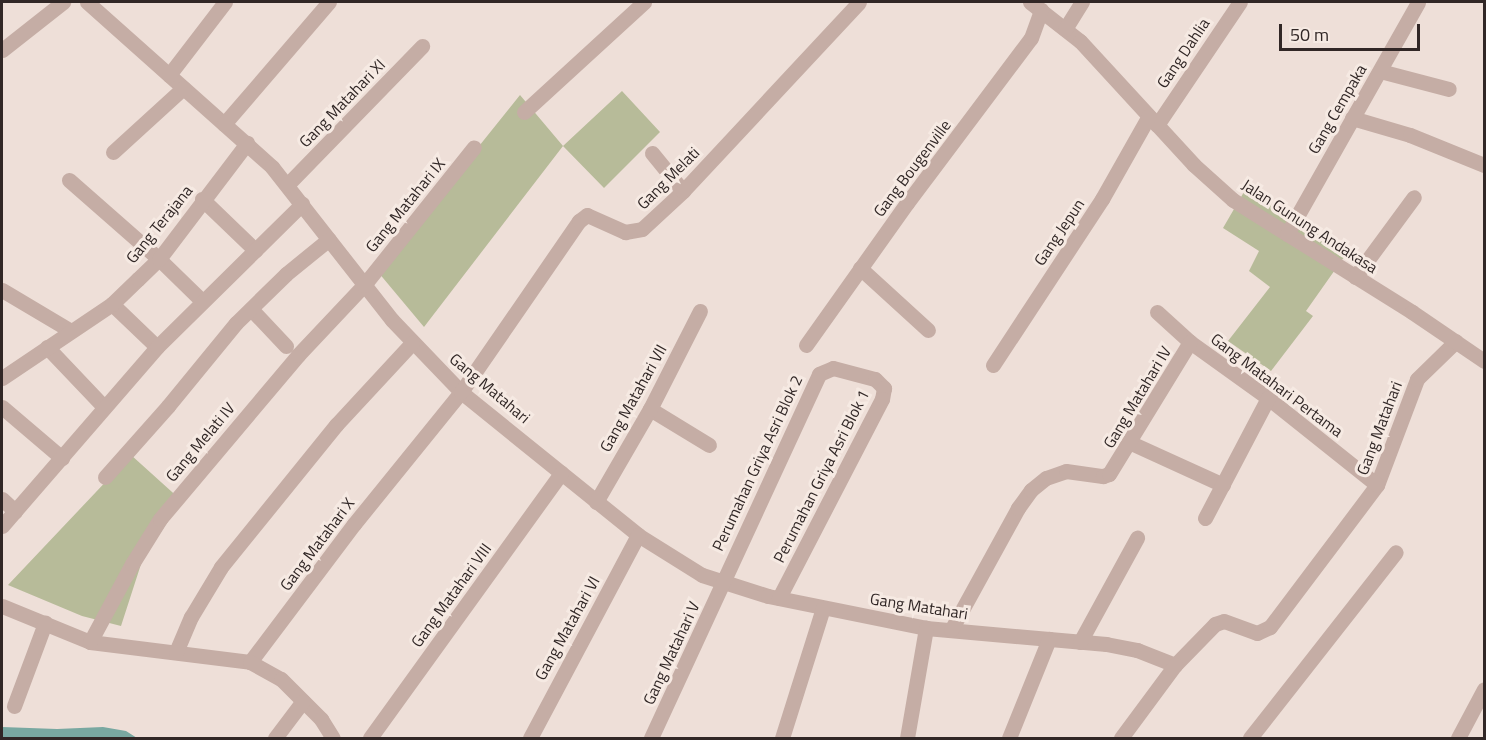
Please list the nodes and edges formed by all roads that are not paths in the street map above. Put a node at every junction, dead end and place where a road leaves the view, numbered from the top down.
1 (63, 2) edge
2 (87, 2) edge
3 (225, 2) edge
4 (329, 2) edge
5 (644, 2) edge
6 (859, 2) edge
7 (1082, 2) edge
8 (1240, 2) edge
9 (1418, 2) edge
10 (1035, 6) edge
11 (1065, 30) junction
12 (422, 46) dead end
13 (2, 50) edge
14 (1380, 71) junction
15 (169, 75) junction
16 (183, 88) junction
17 (1449, 89) dead end
18 (524, 112) dead end
19 (1352, 118) junction
20 (1153, 121) junction
21 (224, 124) junction
22 (247, 143) junction
23 (474, 147) dead end
24 (113, 152) dead end
25 (652, 153) dead end
26 (1485, 165) edge
27 (69, 180) dead end
28 (287, 185) junction
29 (682, 191) junction
30 (1414, 197) dead end
31 (202, 199) junction
32 (302, 204) junction
33 (1287, 234) junction
34 (329, 239) junction
35 (255, 250) junction
36 (159, 259) junction
37 (860, 267) junction
38 (1355, 277) junction
39 (364, 285) junction
40 (2, 290) edge
41 (202, 301) junction
42 (112, 304) junction
43 (251, 309) junction
44 (700, 311) dead end
45 (1157, 312) dead end
46 (928, 330) dead end
47 (71, 331) junction
48 (1456, 341) junction
49 (1190, 342) junction
50 (412, 343) junction
51 (806, 345) dead end
52 (47, 346) junction
53 (286, 346) dead end
54 (157, 347) junction
55 (1485, 361) edge
56 (993, 365) dead end
57 (833, 368) joint
58 (2, 378) edge
59 (461, 392) junction
60 (1268, 398) junction
61 (104, 406) junction
62 (2, 407) edge
63 (650, 409) junction
64 (1131, 442) junction
65 (709, 445) dead end
66 (62, 458) junction
67 (561, 473) junction
68 (105, 477) dead end
69 (1223, 485) junction
70 (1377, 485) junction
71 (2, 499) edge
72 (596, 501) junction
73 (15, 511) junction
74 (1205, 518) dead end
75 (2, 526) edge
76 (638, 535) junction
77 (1137, 538) dead end
78 (1396, 552) dead end
79 (721, 581) junction
80 (779, 598) junction
81 (2, 606) edge
82 (823, 608) junction
83 (45, 623) junction
84 (927, 628) junction
85 (951, 630) junction
86 (1049, 639) junction
87 (90, 642) junction
88 (1080, 642) junction
89 (176, 652) junction
90 (250, 662) junction
91 (1175, 665) junction
92 (1485, 689) edge
93 (303, 701) junction
94 (14, 706) dead end
95 (275, 738) edge
96 (333, 738) edge
97 (370, 738) edge
98 (530, 738) edge
99 (651, 738) edge
100 (782, 738) edge
101 (907, 738) edge
102 (1009, 738) edge
103 (1121, 738) edge
104 (1250, 738) edge
105 (1458, 738) edge

1 - 13 street
2 - 15 street, Gang Matahari
3 - 15 street
4 - 21 street
5 - 18 street
6 - 29 street, Gang Melati
7 - 11 street
8 - 20 street, Gang Dahlia
9 - 14 street, Gang Cempaka
10 - 11 street, Jalan Gunung Andakasa
10 - 37 street, Gang Bougenville
11 - 20 street, Jalan Gunung Andakasa
12 - 28 street, Gang Matahari XI
14 - 17 street
14 - 19 street, Gang Cempaka
15 - 16 street, Gang Matahari
16 - 21 street, Gang Matahari
16 - 24 street
19 - 26 street
19 - 33 street, Gang Cempaka
20 - 33 street, Jalan Gunung Andakasa
20 - 56 street, Gang Jepun
21 - 22 street, Gang Matahari
22 - 28 street, Gang Matahari
22 - 31 street, Gang Terajana
23 - 39 street, Gang Matahari IX
25 - 29 street
27 - 36 street
28 - 32 street, Gang Matahari
29 - 59 street, Gang Melati
30 - 38 street
31 - 35 street
31 - 36 street, Gang Terajana
32 - 34 street, Gang Matahari
32 - 35 street
33 - 38 street, Jalan Gunung Andakasa
34 - 39 street, Gang Matahari
34 - 43 street
35 - 41 street
36 - 41 street
36 - 42 street, Gang Terajana
37 - 46 street
37 - 51 street, Gang Bougenville
38 - 48 street, Jalan Gunung Andakasa
39 - 50 street, Gang Matahari
39 - 87 street, Gang Melati IV
40 - 47 street
41 - 54 street
42 - 47 street, Gang Terajana
42 - 54 street
43 - 53 street
43 - 68 street
44 - 63 street, Gang Matahari VII
45 - 49 street, Gang Matahari Pertama
47 - 52 street, Gang Terajana
48 - 55 street, Jalan Gunung Andakasa
48 - 70 street, Gang Matahari
49 - 60 street, Gang Matahari Pertama
49 - 64 street, Gang Matahari IV
50 - 59 street, Gang Matahari
50 - 89 street
52 - 58 street, Gang Terajana
52 - 61 street
54 - 61 street
57 - 79 street, Perumahan Griya Asri Blok 2
57 - 80 street, Perumahan Griya Asri Blok 1
59 - 67 street, Gang Matahari
59 - 90 street, Gang Matahari X
60 - 69 street
60 - 70 street, Gang Matahari Pertama
61 - 66 street
62 - 66 street
63 - 65 street
63 - 72 street, Gang Matahari VII
64 - 69 street
64 - 85 street, Gang Matahari IV
66 - 73 street
67 - 72 street, Gang Matahari
67 - 97 street, Gang Matahari VIII
69 - 74 street
70 - 91 street, Gang Matahari
71 - 73 street
72 - 76 street, Gang Matahari
73 - 75 street
76 - 79 street, Gang Matahari
76 - 98 street, Gang Matahari VI
77 - 88 street
78 - 104 street
79 - 80 street, Gang Matahari
79 - 99 street, Gang Matahari V
80 - 82 street, Gang Matahari
81 - 83 street
82 - 84 street, Gang Matahari
82 - 100 street
83 - 87 street
83 - 94 street
84 - 85 street, Gang Matahari
84 - 101 street
85 - 86 street, Gang Matahari
86 - 88 street, Gang Matahari
86 - 102 street
87 - 89 street
88 - 91 street, Gang Matahari
89 - 90 street
90 - 93 street
91 - 103 street
92 - 105 street
93 - 95 street
93 - 96 street

